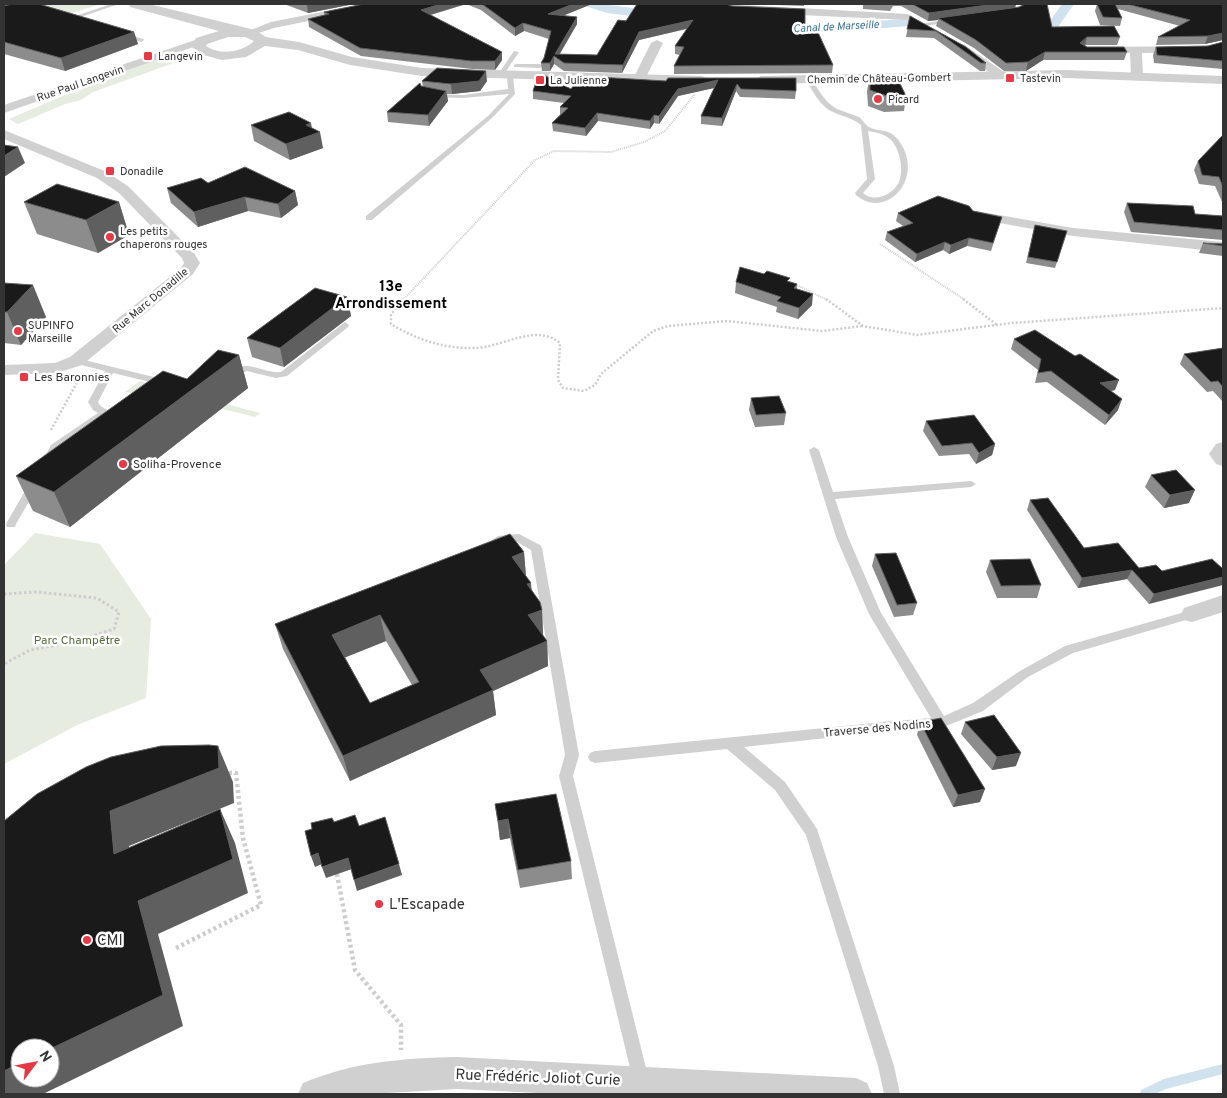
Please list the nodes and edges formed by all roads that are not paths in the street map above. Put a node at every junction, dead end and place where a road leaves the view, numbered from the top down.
1 (116, 4) edge
2 (135, 4) edge
3 (378, 4) edge
4 (725, 4) edge
5 (887, 4) edge
6 (908, 17) junction
7 (954, 20) edge
8 (79, 22) edge
9 (923, 24) junction
10 (214, 29) junction
11 (114, 32) edge
12 (939, 33) edge
13 (252, 35) junction
14 (141, 40) dead end
15 (954, 42) edge
16 (657, 44) dead end
17 (1223, 45) edge
18 (201, 46) junction
19 (1136, 49) junction
20 (250, 50) junction
21 (1085, 50) edge
22 (516, 52) dead end
23 (326, 54) junction
24 (511, 59) junction
25 (524, 66) junction
26 (540, 66) edge
27 (1137, 75) junction
28 (1000, 76) junction
29 (510, 77) junction
30 (639, 79) junction
31 (808, 79) junction
32 (712, 80) edge
33 (747, 80) edge
34 (1223, 80) edge
35 (425, 94) edge
36 (4, 110) edge
37 (866, 129) junction
38 (4, 134) edge
39 (976, 215) edge
40 (369, 218) dead end
41 (1223, 247) edge
42 (346, 325) dead end
43 (76, 361) junction
44 (4, 370) edge
45 (110, 370) junction
46 (219, 382) edge
47 (182, 386) edge
48 (104, 413) junction
49 (120, 419) edge
50 (1223, 448) edge
51 (814, 450) dead end
52 (1223, 460) edge
53 (971, 484) dead end
54 (829, 496) junction
55 (11, 524) dead end
56 (483, 549) edge
57 (1223, 603) edge
58 (1192, 614) joint
59 (941, 723) junction
60 (731, 744) junction
61 (595, 757) dead end
62 (641, 1081) junction
63 (314, 1094) edge
64 (856, 1094) edge
65 (892, 1094) edge

1 - 8 lane
2 - 10 street
3 - 13 street
4 - 6 street
5 - 6 street
6 - 9 street
7 - 9 lane
9 - 12 street
10 - 13 street
10 - 18 street
11 - 14 lane
13 - 20 street
13 - 23 street
15 - 28 street
16 - 30 street
17 - 19 street
18 - 20 street
18 - 36 street, Rue Paul Langevin
19 - 21 street
19 - 27 street
20 - 23 street
22 - 24 lane
23 - 29 street
24 - 25 lane
24 - 29 lane
25 - 26 lane
25 - 29 lane
27 - 28 street, Chemin de Château-Gombert
27 - 34 street, Chemin de Château-Gombert
28 - 31 street, Chemin de Château-Gombert
29 - 30 street
29 - 35 lane
29 - 40 lane
30 - 32 street
31 - 33 street, Chemin de Château-Gombert
31 - 37 lane
37 - 37 lane
38 - 43 street, Rue Marc Donadille
39 - 41 street
42 - 46 lane
43 - 44 street, Rue Marc Donadille
43 - 45 lane
45 - 47 lane
45 - 48 lane
48 - 49 lane
48 - 55 lane
50 - 52 street
51 - 54 lane
53 - 54 lane
54 - 59 lane
56 - 62 lane
57 - 58 street, Traverse des Nodins
58 - 59 lane, Traverse des Nodins
59 - 60 lane, Traverse des Nodins
60 - 61 lane, Traverse des Nodins
60 - 65 lane
62 - 63 street, Rue Frédéric Joliot Curie
62 - 64 street, Rue Frédéric Joliot Curie

